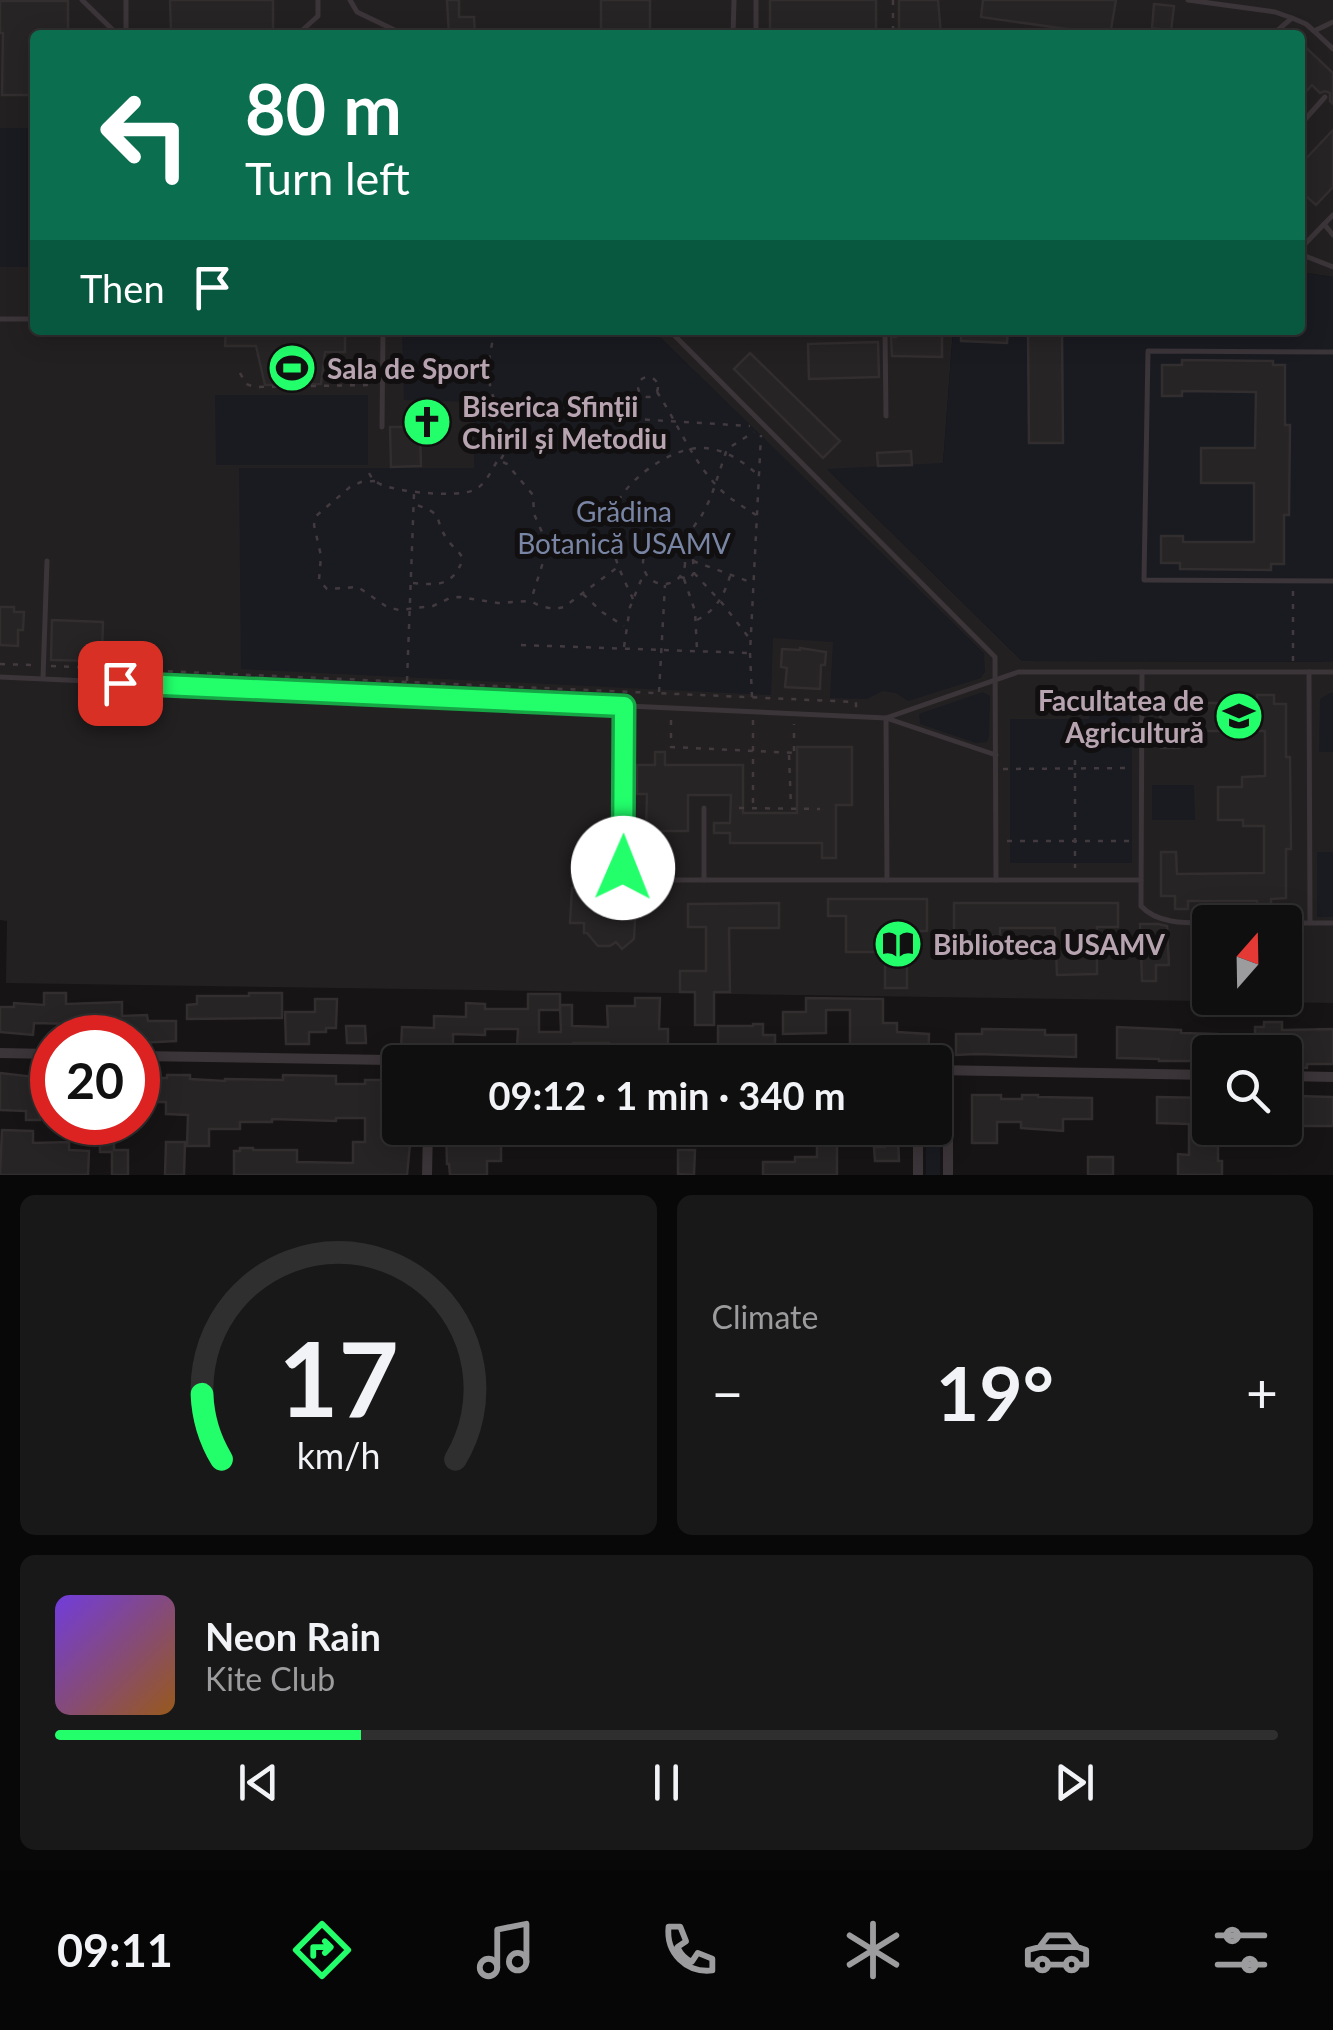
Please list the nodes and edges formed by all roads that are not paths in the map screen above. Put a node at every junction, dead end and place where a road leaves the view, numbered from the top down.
1 (82, 0) edge
2 (126, 0) edge
3 (318, 0) edge
4 (350, 0) edge
5 (734, 0) edge
6 (756, 0) edge
7 (1188, 0) edge
8 (1292, 18) junction
9 (1333, 22) edge
10 (113, 30) edge
11 (126, 30) edge
12 (303, 30) edge
13 (395, 30) edge
14 (734, 30) edge
15 (756, 30) edge
16 (1278, 30) edge
17 (1314, 31) junction
18 (1333, 49) edge
19 (1325, 97) dead end
20 (1305, 119) edge
21 (1333, 215) edge
22 (1324, 224) junction
23 (1333, 235) edge
24 (1305, 246) edge
25 (1305, 254) edge
26 (1333, 268) edge
27 (0, 319) edge
28 (30, 319) edge
29 (383, 335) edge
30 (675, 335) edge
31 (886, 335) edge
32 (1333, 352) edge
33 (886, 416) dead end
34 (382, 427) dead end
35 (47, 561) dead end
36 (1333, 581) edge
37 (1142, 672) junction
38 (1309, 672) junction
39 (1333, 672) edge
40 (0, 678) edge
41 (43, 680) junction
42 (996, 681) junction
43 (624, 706) junction
44 (886, 718) junction
45 (996, 756) junction
46 (704, 808) dead end
47 (704, 880) junction
48 (887, 880) junction
49 (996, 880) junction
50 (1140, 880) junction
51 (1192, 923) edge
52 (1302, 923) edge
53 (1310, 923) junction
54 (1333, 923) edge
55 (0, 1053) edge
56 (30, 1054) edge
57 (160, 1056) edge
58 (382, 1061) edge
59 (952, 1070) edge
60 (1192, 1075) edge
61 (1302, 1076) edge
62 (1333, 1077) edge
63 (428, 1145) edge
64 (918, 1145) edge
65 (948, 1145) edge
66 (427, 1175) edge
67 (918, 1175) edge
68 (948, 1175) edge

1 - 10 lane
2 - 11 lane
3 - 12 lane
4 - 13 lane
5 - 14 lane
6 - 15 lane
7 - 8 lane
8 - 16 lane
8 - 17 lane
9 - 17 lane
17 - 18 lane
19 - 20 lane
21 - 22 lane
22 - 23 lane
22 - 24 lane
25 - 26 lane
27 - 28 lane
29 - 34 lane
30 - 42 lane
31 - 33 lane
32 - 36 lane
35 - 41 lane
37 - 38 lane
37 - 42 lane
37 - 50 lane
38 - 39 lane
38 - 53 lane
40 - 41 lane
41 - 43 lane
42 - 44 lane
42 - 45 lane
43 - 44 lane
43 - 47 lane
44 - 45 lane
44 - 48 lane
45 - 49 lane
46 - 47 lane
47 - 48 lane
48 - 49 lane
49 - 50 lane
50 - 51 lane
52 - 53 lane
53 - 54 lane
55 - 56 street
57 - 58 street
59 - 60 street
61 - 62 street
63 - 66 street
64 - 67 street
65 - 68 street

